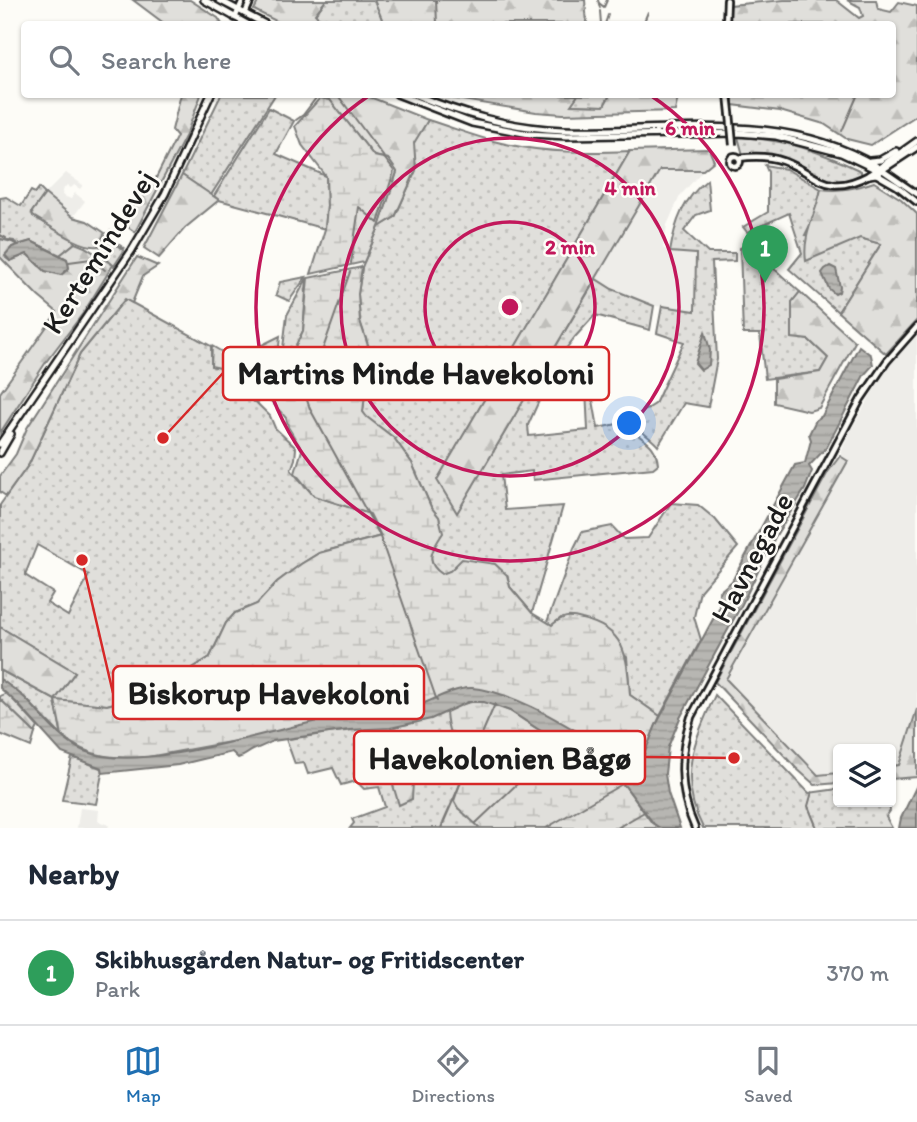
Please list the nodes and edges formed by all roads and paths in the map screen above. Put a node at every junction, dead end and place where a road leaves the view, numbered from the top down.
1 (204, 0) edge
2 (219, 0) edge
3 (243, 0) edge
4 (251, 0) edge
5 (727, 0) edge
6 (242, 12) junction
7 (232, 21) edge
8 (234, 21) edge
9 (243, 21) edge
10 (259, 21) edge
11 (726, 21) edge
12 (208, 98) edge
13 (407, 98) edge
14 (423, 98) edge
15 (728, 98) edge
16 (917, 140) edge
17 (917, 147) edge
18 (867, 161) junction
19 (875, 171) junction
20 (917, 194) edge
21 (917, 202) edge
22 (917, 327) edge
23 (23, 412) junction
24 (0, 444) edge
25 (0, 453) edge
26 (695, 828) edge

1 - 7 main road
2 - 6 main road
3 - 6 street
4 - 6 street
5 - 11 street
6 - 8 street
6 - 9 main road
6 - 10 main road
12 - 23 main road, Kertemindevej
13 - 19 main road
14 - 18 main road
15 - 19 street, bridge
16 - 18 main road
16 - 19 main road
17 - 19 main road
18 - 19 main road
19 - 20 street
19 - 21 street
22 - 26 street, Havnegade
23 - 24 main road, Kertemindevej
23 - 25 main road, Kertemindevej

